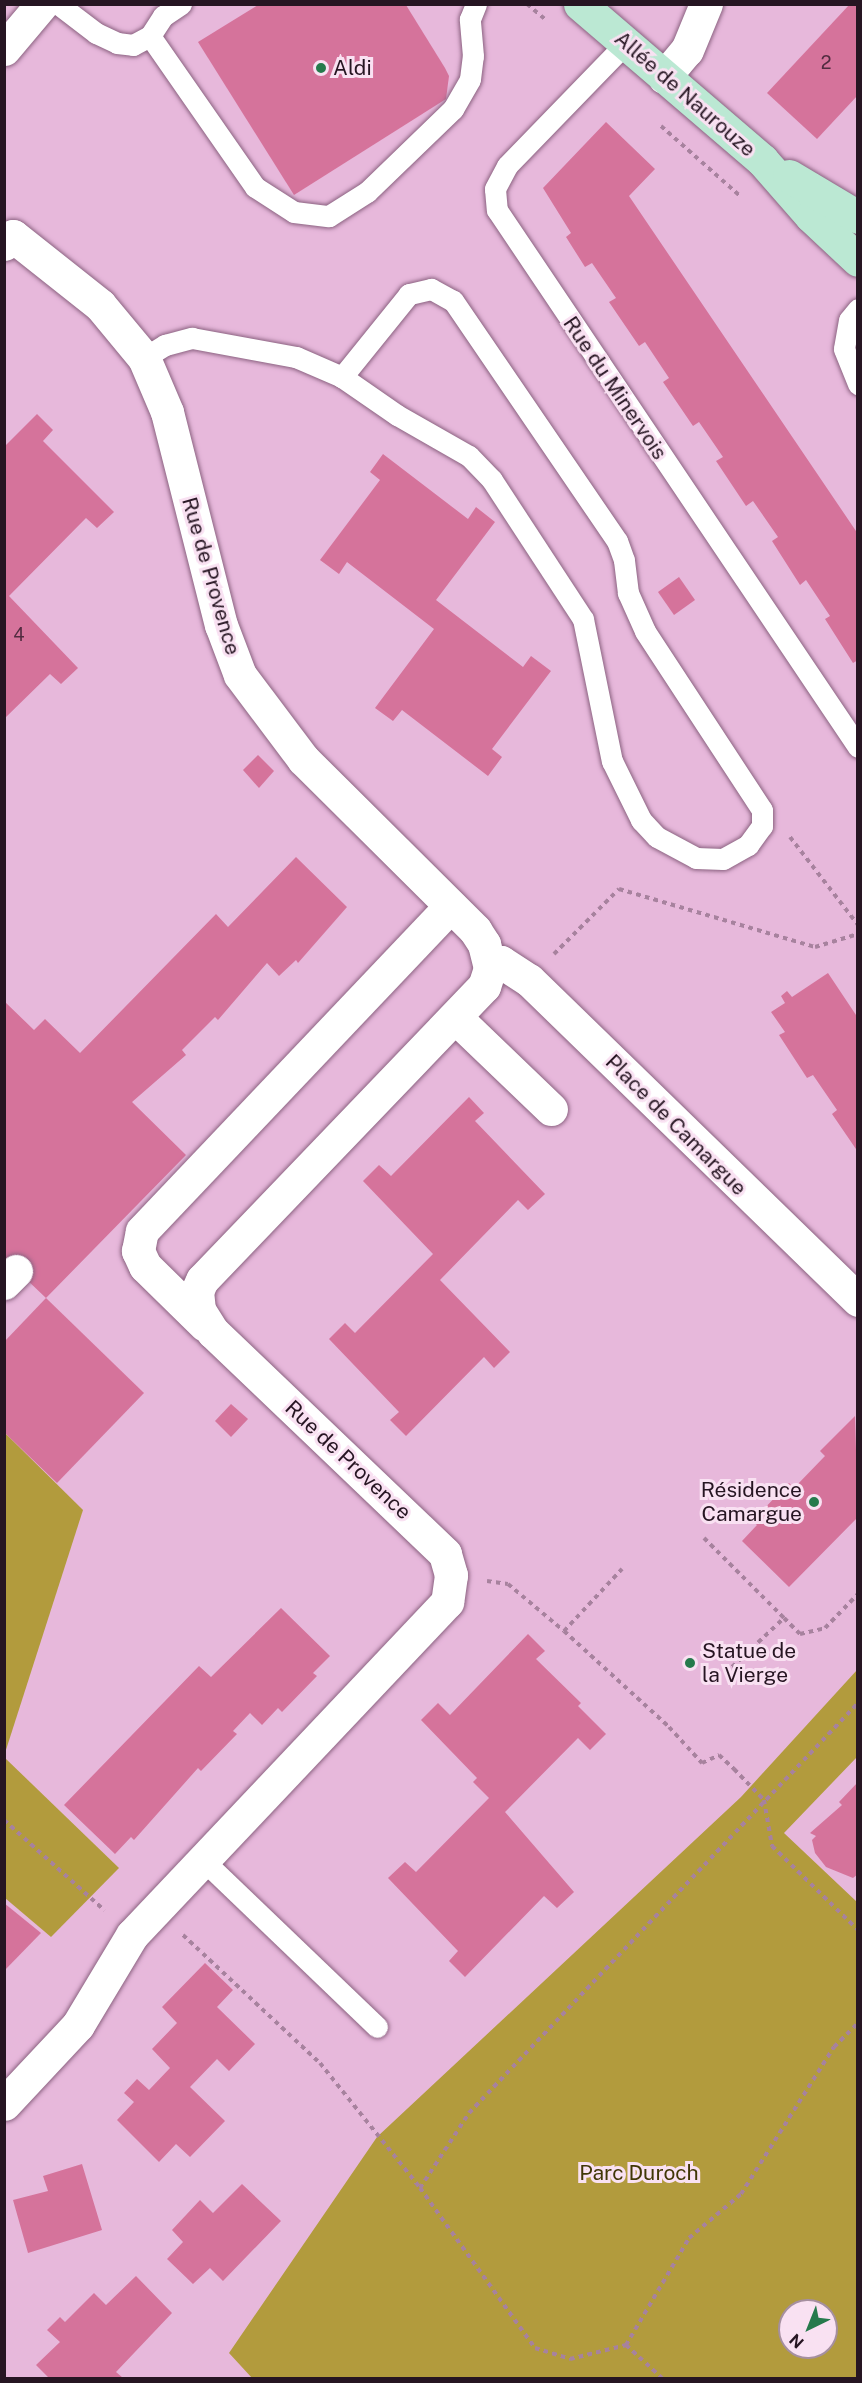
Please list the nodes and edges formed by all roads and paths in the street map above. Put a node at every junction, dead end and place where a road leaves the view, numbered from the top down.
1 (42, 4) edge
2 (58, 4) edge
3 (181, 4) edge
4 (476, 4) edge
5 (580, 4) edge
6 (706, 4) edge
7 (150, 36) junction
8 (626, 43) junction
9 (4, 49) edge
10 (664, 77) junction
11 (762, 160) junction
12 (858, 217) edge
13 (7, 233) edge
14 (858, 260) edge
15 (858, 309) edge
16 (144, 357) junction
17 (342, 377) junction
18 (858, 384) edge
19 (858, 747) edge
20 (762, 826) junction
21 (450, 906) junction
22 (858, 925) edge
23 (858, 934) edge
24 (489, 961) junction
25 (528, 980) junction
26 (455, 1017) junction
27 (551, 1109) dead end
28 (858, 1300) edge
29 (213, 1332) junction
30 (704, 1538) dead end
31 (622, 1569) dead end
32 (451, 1575) junction
33 (858, 1594) edge
34 (784, 1618) junction
35 (564, 1631) junction
36 (732, 1667) dead end
37 (858, 1703) edge
38 (764, 1800) junction
39 (4, 1820) edge
40 (203, 1860) junction
41 (155, 1909) junction
42 (858, 1930) edge
43 (132, 1935) junction
44 (858, 2023) edge
45 (377, 2026) dead end
46 (4, 2104) edge
47 (420, 2188) junction
48 (626, 2344) junction
49 (662, 2379) edge

1 - 9 street
2 - 7 lane
3 - 7 lane
4 - 7 lane
5 - 8 street, Allée de Naurouze
6 - 10 street
8 - 10 street, Allée de Naurouze
8 - 19 lane, Rue du Minervois
10 - 11 street, Allée de Naurouze
11 - 12 street, Allée de Naurouze
11 - 14 street, Allée de Naurouze
13 - 16 street, Rue de Provence
15 - 18 lane
16 - 17 lane
16 - 21 street, Rue de Provence
17 - 20 lane
17 - 20 lane
20 - 22 path
21 - 24 street, Rue de Provence
21 - 29 street
23 - 25 path
24 - 25 street, Place de Camargue
24 - 26 street, Rue de Provence
25 - 28 street, Place de Camargue
26 - 27 street
26 - 29 street, Rue de Provence
29 - 32 street, Rue de Provence
30 - 34 path
31 - 35 path
32 - 35 path
32 - 40 street
33 - 34 path
34 - 36 path
35 - 38 path
37 - 38 path
38 - 42 path
38 - 47 path
39 - 43 path
40 - 41 street
40 - 45 lane
41 - 43 street
41 - 47 path
43 - 46 street
44 - 48 path
47 - 48 path
48 - 49 path

